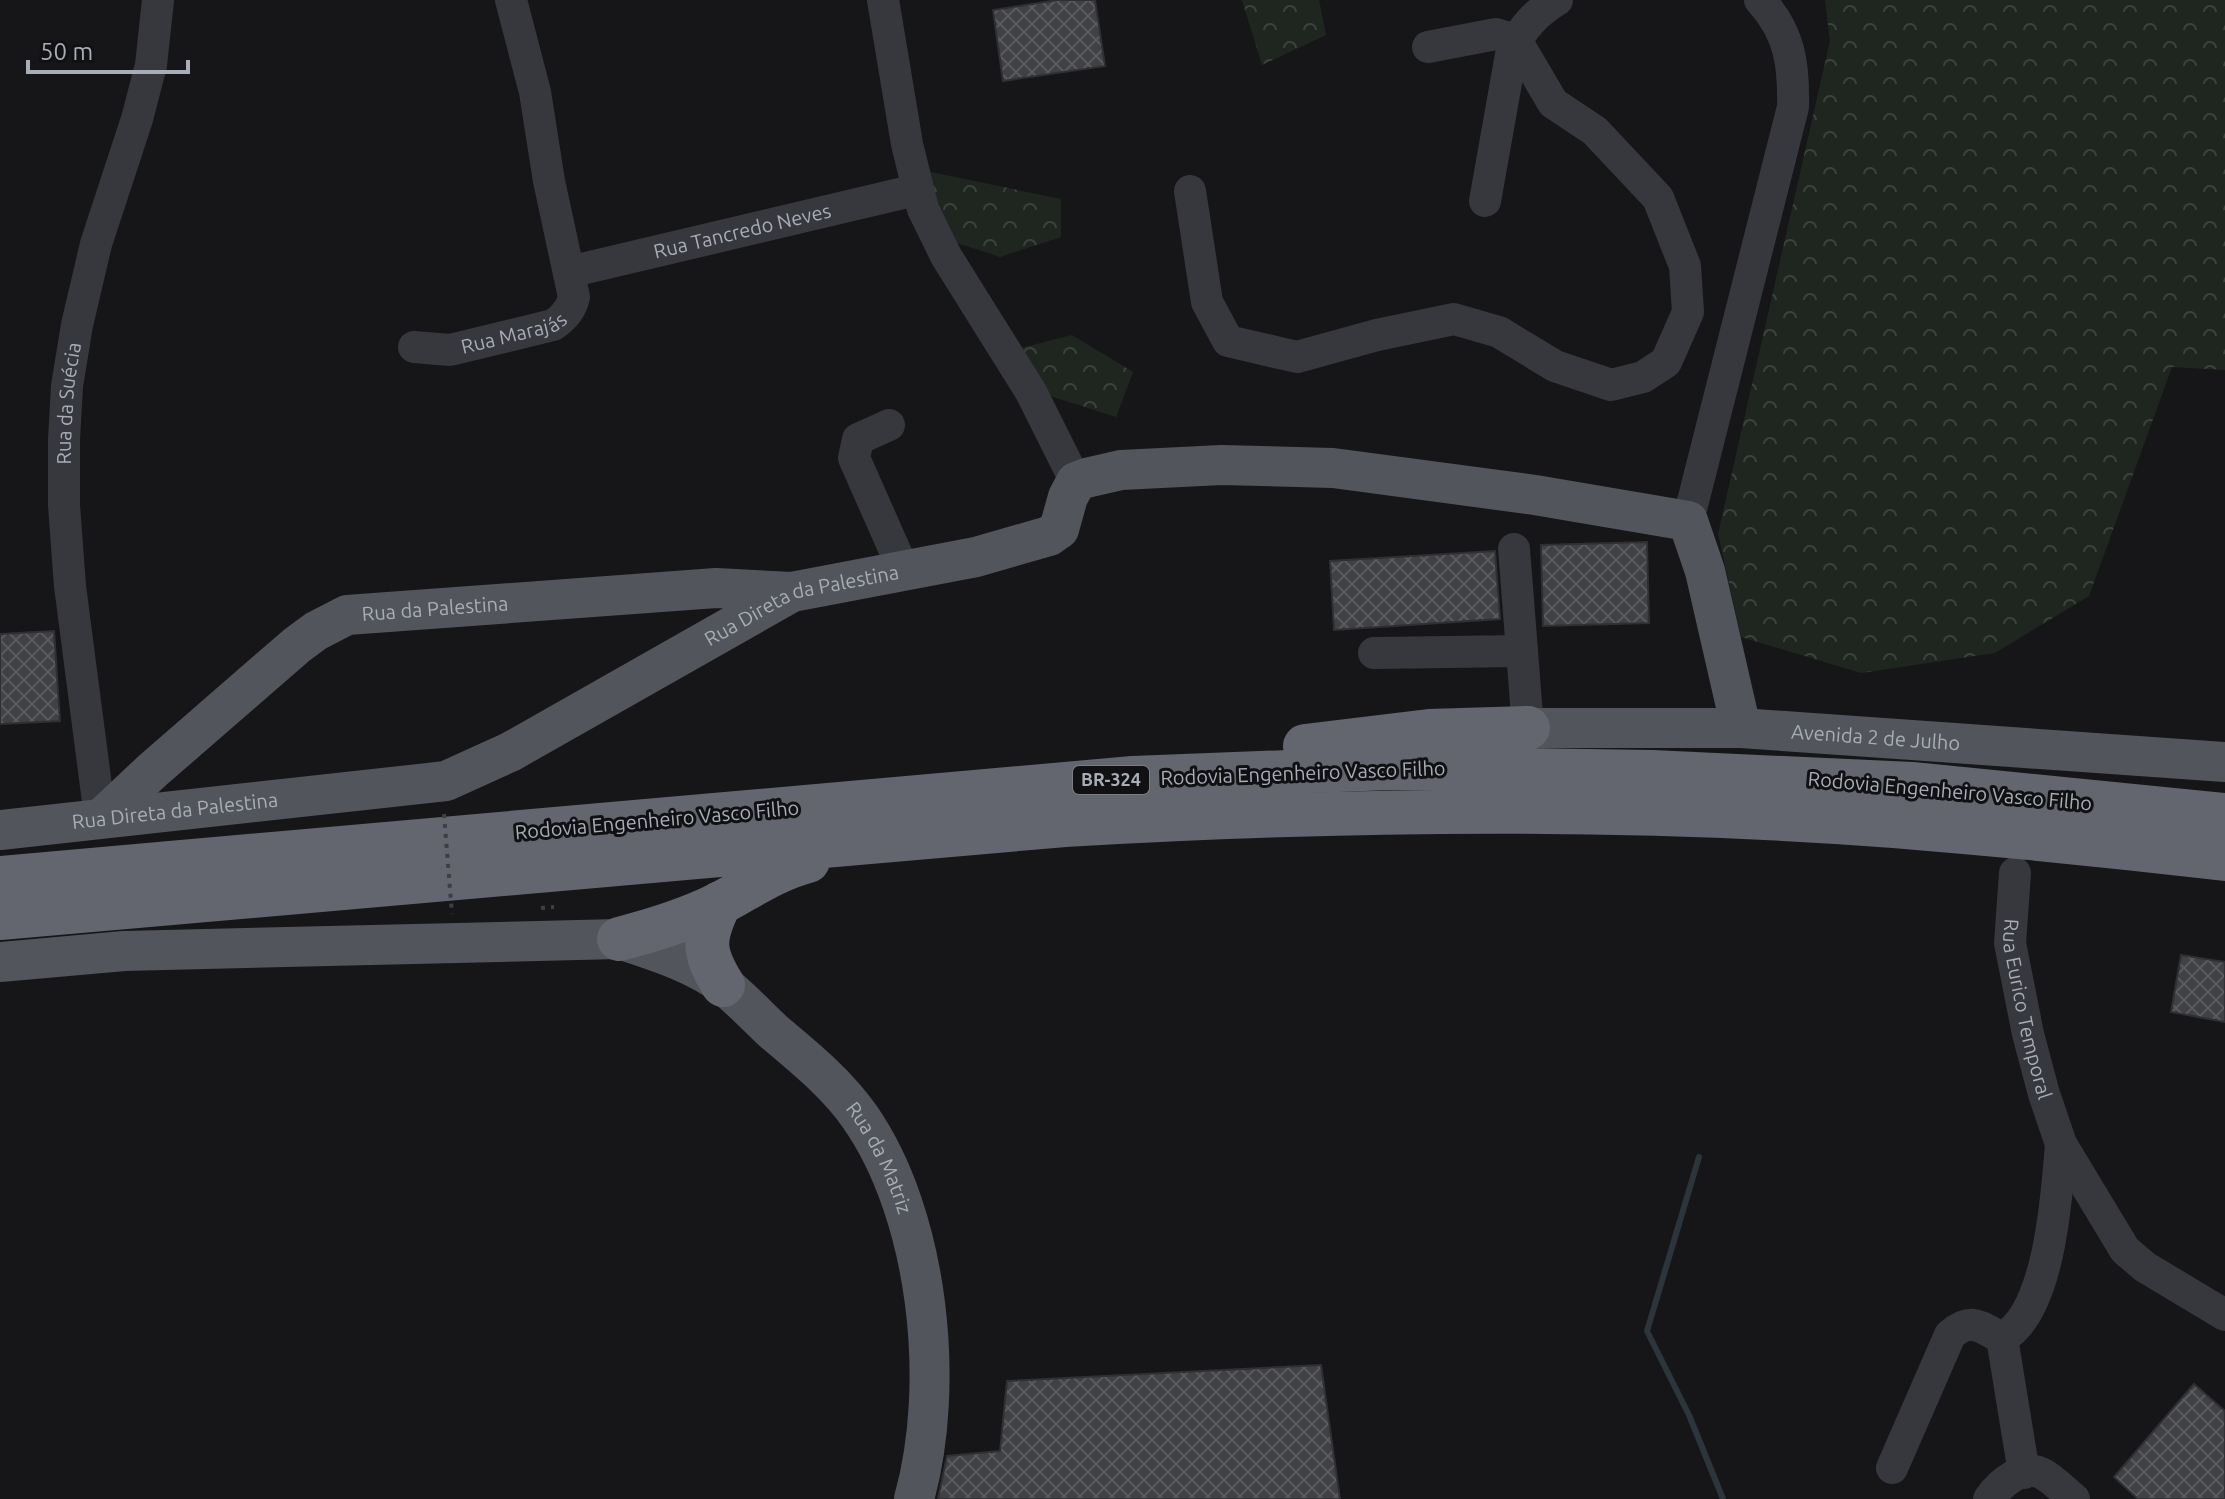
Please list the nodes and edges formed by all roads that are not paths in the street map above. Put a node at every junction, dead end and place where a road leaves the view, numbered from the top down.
1 (158, 0) edge
2 (511, 0) edge
3 (883, 0) edge
4 (1557, 0) edge
5 (1760, 0) edge
6 (1516, 40) junction
7 (1428, 47) dead end
8 (916, 190) junction
9 (1190, 191) dead end
10 (1485, 201) dead end
11 (569, 272) junction
12 (414, 347) dead end
13 (889, 425) dead end
14 (1076, 482) junction
15 (1688, 521) junction
16 (1514, 549) dead end
17 (904, 571) junction
18 (792, 592) junction
19 (1522, 651) junction
20 (1374, 653) dead end
21 (1528, 728) junction
22 (1741, 728) junction
23 (2225, 762) edge
24 (1133, 778) junction
25 (2225, 796) edge
26 (2066, 800) junction
27 (2225, 815) edge
28 (101, 817) junction
29 (1021, 829) junction
30 (0, 830) edge
31 (2225, 859) edge
32 (2015, 873) dead end
33 (0, 878) edge
34 (720, 903) junction
35 (0, 918) edge
36 (619, 939) junction
37 (0, 962) edge
38 (723, 985) junction
39 (2061, 1144) junction
40 (2225, 1315) edge
41 (2002, 1338) junction
42 (1892, 1468) dead end
43 (2024, 1473) junction
44 (914, 1499) edge
45 (1989, 1499) edge
46 (2074, 1499) edge

1 - 28 street, Rua da Suécia
2 - 11 street, Rua Marajás
3 - 8 street
4 - 6 street
5 - 15 street
6 - 7 street
6 - 9 street
6 - 10 street
8 - 11 street, Rua Tancredo Neves
8 - 14 street
11 - 12 street, Rua Marajás
13 - 17 street
14 - 15 main road
14 - 17 main road, Rua Direta da Palestina
15 - 22 main road
16 - 19 street
17 - 18 main road, Rua Direta da Palestina
18 - 28 main road, Rua Direta da Palestina
18 - 28 main road, Rua da Palestina
19 - 20 street
19 - 21 street
21 - 22 main road, Avenida 2 de Julho
21 - 24 highway
22 - 23 main road, Avenida 2 de Julho
24 - 26 highway, Rodovia Engenheiro Vasco Filho / BR-324
24 - 33 highway, Rodovia Engenheiro Vasco Filho / BR-324
25 - 26 highway
26 - 27 highway, Rodovia Engenheiro Vasco Filho / BR-324
28 - 30 main road, Rua Direta da Palestina
29 - 31 highway, Rodovia Engenheiro Vasco Filho / BR-324
29 - 34 highway
29 - 35 highway, Rodovia Engenheiro Vasco Filho / BR-324
32 - 39 street, Rua Eurico Temporal
34 - 36 highway
34 - 38 highway
36 - 37 main road
36 - 38 main road, Rua da Matriz
38 - 44 main road, Rua da Matriz
39 - 40 street, Rua Eurico Temporal
39 - 41 street, Rua Eurico Temporal
41 - 42 street
41 - 43 street
43 - 45 street
43 - 46 street

